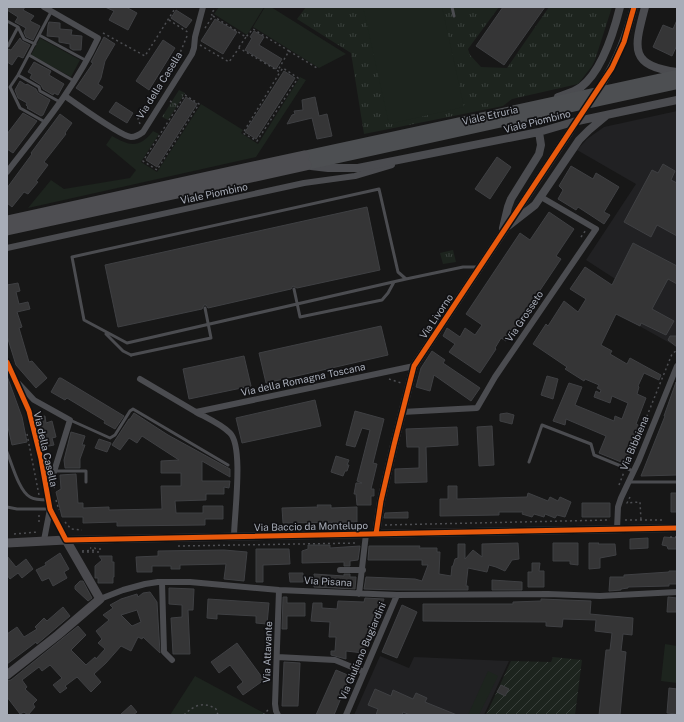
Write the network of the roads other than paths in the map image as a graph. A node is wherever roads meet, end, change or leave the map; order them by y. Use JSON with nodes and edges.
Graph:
{"nodes":[{"id":1,"x":44,"y":7,"type":"edge"},
{"id":2,"x":203,"y":7,"type":"edge"},
{"id":3,"x":452,"y":7,"type":"edge"},
{"id":4,"x":620,"y":7,"type":"edge"},
{"id":5,"x":634,"y":7,"type":"edge"},
{"id":6,"x":644,"y":7,"type":"edge"},
{"id":7,"x":51,"y":11,"type":"junction"},
{"id":8,"x":454,"y":16,"type":"dead end"},
{"id":9,"x":7,"y":21,"type":"edge"},
{"id":10,"x":18,"y":27,"type":"junction"},
{"id":11,"x":39,"y":35,"type":"junction"},
{"id":12,"x":34,"y":44,"type":"junction"},
{"id":13,"x":7,"y":45,"type":"edge"},
{"id":14,"x":28,"y":55,"type":"junction"},
{"id":15,"x":87,"y":61,"type":"junction"},
{"id":16,"x":677,"y":74,"type":"edge"},
{"id":17,"x":18,"y":75,"type":"junction"},
{"id":18,"x":74,"y":81,"type":"junction"},
{"id":19,"x":602,"y":84,"type":"dead end"},
{"id":20,"x":677,"y":84,"type":"edge"},
{"id":21,"x":8,"y":86,"type":"edge"},
{"id":22,"x":65,"y":96,"type":"junction"},
{"id":23,"x":677,"y":100,"type":"edge"},
{"id":24,"x":60,"y":102,"type":"junction"},
{"id":25,"x":528,"y":107,"type":"junction"},
{"id":26,"x":609,"y":114,"type":"junction"},
{"id":27,"x":45,"y":122,"type":"junction"},
{"id":28,"x":539,"y":132,"type":"junction"},
{"id":29,"x":569,"y":133,"type":"tunnel mouth"},
{"id":30,"x":424,"y":156,"type":"junction"},
{"id":31,"x":305,"y":160,"type":"junction"},
{"id":32,"x":7,"y":172,"type":"edge"},
{"id":33,"x":541,"y":197,"type":"junction"},
{"id":34,"x":80,"y":209,"type":"junction"},
{"id":35,"x":10,"y":220,"type":"edge"},
{"id":36,"x":7,"y":230,"type":"edge"},
{"id":37,"x":503,"y":231,"type":"junction"},
{"id":38,"x":7,"y":248,"type":"edge"},
{"id":39,"x":479,"y":268,"type":"junction"},
{"id":40,"x":406,"y":279,"type":"junction"},
{"id":41,"x":394,"y":282,"type":"junction"},
{"id":42,"x":294,"y":289,"type":"dead end"},
{"id":43,"x":205,"y":308,"type":"dead end"},
{"id":44,"x":104,"y":331,"type":"junction"},
{"id":45,"x":7,"y":362,"type":"edge"},
{"id":46,"x":414,"y":366,"type":"junction"},
{"id":47,"x":677,"y":366,"type":"edge"},
{"id":48,"x":14,"y":379,"type":"junction"},
{"id":49,"x":140,"y":379,"type":"dead end"},
{"id":50,"x":196,"y":412,"type":"junction"},
{"id":51,"x":402,"y":412,"type":"junction"},
{"id":52,"x":70,"y":420,"type":"junction"},
{"id":53,"x":7,"y":452,"type":"edge"},
{"id":54,"x":529,"y":462,"type":"dead end"},
{"id":55,"x":228,"y":465,"type":"dead end"},
{"id":56,"x":54,"y":471,"type":"junction"},
{"id":57,"x":633,"y":471,"type":"junction"},
{"id":58,"x":44,"y":477,"type":"junction"},
{"id":59,"x":86,"y":482,"type":"dead end"},
{"id":60,"x":628,"y":482,"type":"junction"},
{"id":61,"x":677,"y":482,"type":"edge"},
{"id":62,"x":48,"y":500,"type":"junction"},
{"id":63,"x":7,"y":507,"type":"edge"},
{"id":64,"x":50,"y":509,"type":"junction"},
{"id":65,"x":677,"y":528,"type":"edge"},
{"id":66,"x":618,"y":529,"type":"junction"},
{"id":67,"x":366,"y":534,"type":"junction"},
{"id":68,"x":376,"y":534,"type":"junction"},
{"id":69,"x":234,"y":537,"type":"junction"},
{"id":70,"x":44,"y":540,"type":"junction"},
{"id":71,"x":66,"y":540,"type":"junction"},
{"id":72,"x":7,"y":543,"type":"edge"},
{"id":73,"x":340,"y":570,"type":"dead end"},
{"id":74,"x":363,"y":570,"type":"junction"},
{"id":75,"x":162,"y":582,"type":"junction"},
{"id":76,"x":279,"y":590,"type":"junction"},
{"id":77,"x":677,"y":592,"type":"edge"},
{"id":78,"x":359,"y":594,"type":"junction"},
{"id":79,"x":397,"y":595,"type":"junction"},
{"id":80,"x":100,"y":599,"type":"junction"},
{"id":81,"x":277,"y":657,"type":"junction"},
{"id":82,"x":172,"y":660,"type":"dead end"},
{"id":83,"x":364,"y":672,"type":"junction"},
{"id":84,"x":7,"y":675,"type":"edge"},
{"id":85,"x":278,"y":715,"type":"edge"},
{"id":86,"x":346,"y":715,"type":"edge"}],
"edges":[{"from":1,"to":7,"type":"street"},
{"from":2,"to":22,"type":"street","name":"Via della Casella"},
{"from":3,"to":8,"type":"lane"},
{"from":4,"to":25,"type":"street"},
{"from":5,"to":19,"type":"street"},
{"from":6,"to":16,"type":"street"},
{"from":7,"to":11,"type":"lane"},
{"from":7,"to":15,"type":"street"},
{"from":9,"to":10,"type":"lane"},
{"from":10,"to":12,"type":"lane"},
{"from":10,"to":13,"type":"lane"},
{"from":11,"to":12,"type":"lane"},
{"from":11,"to":15,"type":"lane"},
{"from":12,"to":14,"type":"lane"},
{"from":14,"to":17,"type":"lane"},
{"from":14,"to":18,"type":"lane"},
{"from":15,"to":18,"type":"street"},
{"from":16,"to":25,"type":"main road","name":"Viale Etruria"},
{"from":17,"to":21,"type":"lane"},
{"from":17,"to":24,"type":"lane"},
{"from":18,"to":22,"type":"street"},
{"from":20,"to":31,"type":"main road","name":"Viale Etruria"},
{"from":21,"to":27,"type":"lane"},
{"from":22,"to":24,"type":"street"},
{"from":23,"to":26,"type":"street","name":"Viale Piombino"},
{"from":24,"to":27,"type":"street"},
{"from":25,"to":31,"type":"main road","name":"Viale Etruria"},
{"from":26,"to":28,"type":"street","name":"Viale Piombino"},
{"from":26,"to":33,"type":"street","name":"Via Livorno"},
{"from":27,"to":32,"type":"street"},
{"from":28,"to":30,"type":"street","name":"Viale Piombino"},
{"from":28,"to":37,"type":"street","name":"Via Livorno"},
{"from":29,"to":37,"type":"street","name":"Via Livorno"},
{"from":30,"to":31,"type":"street","name":"Viale Piombino"},
{"from":30,"to":38,"type":"street","name":"Viale Piombino"},
{"from":31,"to":34,"type":"highway"},
{"from":33,"to":37,"type":"street","name":"Via Livorno"},
{"from":33,"to":51,"type":"street","name":"Via Grosseto"},
{"from":34,"to":35,"type":"highway"},
{"from":34,"to":36,"type":"highway"},
{"from":37,"to":39,"type":"street","name":"Via Livorno"},
{"from":39,"to":40,"type":"lane"},
{"from":39,"to":46,"type":"street","name":"Via Livorno"},
{"from":40,"to":41,"type":"lane"},
{"from":40,"to":44,"type":"lane"},
{"from":41,"to":42,"type":"lane"},
{"from":41,"to":44,"type":"lane"},
{"from":43,"to":44,"type":"lane","bridge":true},
{"from":45,"to":48,"type":"street","name":"Via della Casella"},
{"from":46,"to":50,"type":"street","name":"Via della Romagna Toscana"},
{"from":46,"to":51,"type":"street","name":"Via Livorno"},
{"from":47,"to":57,"type":"street","name":"Via Bibbiena"},
{"from":48,"to":52,"type":"street","name":"Via della Casella"},
{"from":48,"to":58,"type":"street","name":"Via della Casella"},
{"from":49,"to":50,"type":"street"},
{"from":50,"to":69,"type":"street"},
{"from":51,"to":68,"type":"street","name":"Via Livorno"},
{"from":52,"to":55,"type":"lane"},
{"from":52,"to":56,"type":"street","name":"Via della Casella"},
{"from":53,"to":62,"type":"lane"},
{"from":54,"to":57,"type":"lane"},
{"from":56,"to":58,"type":"street","name":"Via della Casella"},
{"from":56,"to":59,"type":"lane"},
{"from":57,"to":60,"type":"street","name":"Via Bibbiena"},
{"from":58,"to":62,"type":"street","name":"Via della Casella"},
{"from":60,"to":61,"type":"lane"},
{"from":60,"to":66,"type":"street","name":"Via Bibbiena"},
{"from":62,"to":64,"type":"street","name":"Via della Casella"},
{"from":63,"to":64,"type":"lane"},
{"from":64,"to":70,"type":"street","name":"Via della Casella"},
{"from":64,"to":71,"type":"street","name":"Via della Casella"},
{"from":65,"to":66,"type":"street","name":"Via Baccio da Montelupo"},
{"from":66,"to":68,"type":"street","name":"Via Baccio da Montelupo"},
{"from":67,"to":68,"type":"street","name":"Via Baccio da Montelupo"},
{"from":67,"to":69,"type":"street","name":"Via Baccio da Montelupo"},
{"from":67,"to":74,"type":"street"},
{"from":69,"to":71,"type":"street","name":"Via Baccio da Montelupo"},
{"from":70,"to":71,"type":"main road","name":"Via Baccio da Montelupo"},
{"from":70,"to":72,"type":"main road","name":"Via Baccio da Montelupo"},
{"from":71,"to":80,"type":"main road","name":"Via della Casella"},
{"from":73,"to":74,"type":"street"},
{"from":74,"to":78,"type":"street"},
{"from":75,"to":76,"type":"street","name":"Via Pisana"},
{"from":75,"to":80,"type":"street","name":"Via Pisana"},
{"from":75,"to":82,"type":"street"},
{"from":76,"to":78,"type":"street","name":"Via Pisana"},
{"from":76,"to":81,"type":"street","name":"Via Attavante"},
{"from":77,"to":79,"type":"street","name":"Via Pisana"},
{"from":78,"to":79,"type":"street","name":"Via Pisana"},
{"from":79,"to":83,"type":"street","name":"Via Giuliano Bugiardini"},
{"from":80,"to":84,"type":"main road","name":"Via Pisana"},
{"from":81,"to":83,"type":"street"},
{"from":81,"to":85,"type":"street","name":"Via Attavante"},
{"from":83,"to":86,"type":"street","name":"Via Giuliano Bugiardini"}]}
